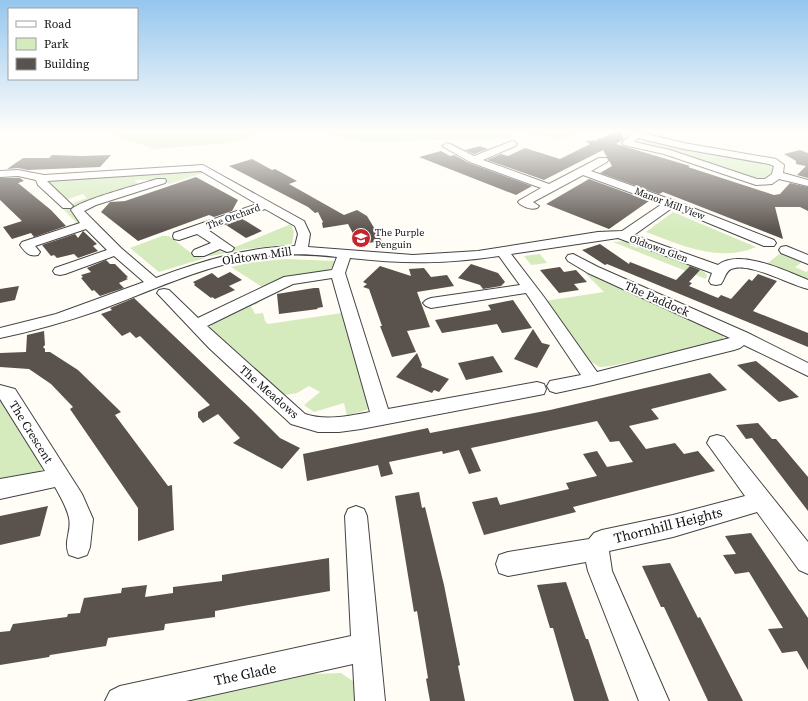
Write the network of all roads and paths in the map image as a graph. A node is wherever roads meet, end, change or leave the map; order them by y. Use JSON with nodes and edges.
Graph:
{"nodes":[{"id":1,"x":487,"y":165,"type":"edge"},
{"id":2,"x":594,"y":165,"type":"edge"},
{"id":3,"x":705,"y":165,"type":"edge"},
{"id":4,"x":778,"y":165,"type":"edge"},
{"id":5,"x":582,"y":171,"type":"junction"},
{"id":6,"x":0,"y":174,"type":"edge"},
{"id":7,"x":777,"y":175,"type":"junction"},
{"id":8,"x":44,"y":178,"type":"junction"},
{"id":9,"x":161,"y":181,"type":"dead end"},
{"id":10,"x":808,"y":183,"type":"edge"},
{"id":11,"x":550,"y":188,"type":"junction"},
{"id":12,"x":83,"y":197,"type":"dead end"},
{"id":13,"x":671,"y":203,"type":"junction"},
{"id":14,"x":267,"y":204,"type":"junction"},
{"id":15,"x":533,"y":206,"type":"dead end"},
{"id":16,"x":88,"y":224,"type":"junction"},
{"id":17,"x":198,"y":229,"type":"junction"},
{"id":18,"x":625,"y":235,"type":"junction"},
{"id":19,"x":179,"y":236,"type":"dead end"},
{"id":20,"x":596,"y":237,"type":"joint"},
{"id":21,"x":769,"y":243,"type":"dead end"},
{"id":22,"x":30,"y":248,"type":"dead end"},
{"id":23,"x":116,"y":250,"type":"junction"},
{"id":24,"x":301,"y":250,"type":"junction"},
{"id":25,"x":786,"y":250,"type":"dead end"},
{"id":26,"x":502,"y":251,"type":"junction"},
{"id":27,"x":198,"y":253,"type":"dead end"},
{"id":28,"x":345,"y":254,"type":"junction"},
{"id":29,"x":573,"y":258,"type":"dead end"},
{"id":30,"x":806,"y":265,"type":"edge"},
{"id":31,"x":60,"y":271,"type":"dead end"},
{"id":32,"x":338,"y":273,"type":"junction"},
{"id":33,"x":808,"y":285,"type":"edge"},
{"id":34,"x":158,"y":288,"type":"junction"},
{"id":35,"x":530,"y":288,"type":"junction"},
{"id":36,"x":431,"y":303,"type":"dead end"},
{"id":37,"x":197,"y":325,"type":"junction"},
{"id":38,"x":0,"y":333,"type":"edge"},
{"id":39,"x":742,"y":337,"type":"junction"},
{"id":40,"x":808,"y":370,"type":"edge"},
{"id":41,"x":593,"y":379,"type":"junction"},
{"id":42,"x":556,"y":386,"type":"dead end"},
{"id":43,"x":537,"y":390,"type":"dead end"},
{"id":44,"x":0,"y":392,"type":"edge"},
{"id":45,"x":381,"y":418,"type":"junction"},
{"id":46,"x":716,"y":443,"type":"dead end"},
{"id":47,"x":59,"y":477,"type":"junction"},
{"id":48,"x":0,"y":489,"type":"edge"},
{"id":49,"x":762,"y":501,"type":"junction"},
{"id":50,"x":356,"y":516,"type":"dead end"},
{"id":51,"x":78,"y":547,"type":"dead end"},
{"id":52,"x":596,"y":549,"type":"junction"},
{"id":53,"x":808,"y":562,"type":"edge"},
{"id":54,"x":508,"y":564,"type":"dead end"},
{"id":55,"x":365,"y":647,"type":"junction"},
{"id":56,"x":123,"y":701,"type":"edge"},
{"id":57,"x":370,"y":701,"type":"edge"},
{"id":58,"x":654,"y":701,"type":"edge"}],
"edges":[{"from":1,"to":11,"type":"street"},
{"from":2,"to":5,"type":"street"},
{"from":3,"to":7,"type":"street"},
{"from":4,"to":7,"type":"street"},
{"from":5,"to":11,"type":"street"},
{"from":5,"to":13,"type":"street","name":"Manor Mill View"},
{"from":6,"to":8,"type":"street","name":"The Orchard"},
{"from":7,"to":10,"type":"street"},
{"from":8,"to":12,"type":"street"},
{"from":8,"to":14,"type":"street","name":"The Orchard"},
{"from":9,"to":16,"type":"street"},
{"from":11,"to":15,"type":"street"},
{"from":13,"to":18,"type":"street"},
{"from":13,"to":21,"type":"street","name":"Manor Mill View"},
{"from":14,"to":17,"type":"street","name":"The Orchard"},
{"from":14,"to":24,"type":"street","name":"The Orchard"},
{"from":16,"to":22,"type":"street"},
{"from":16,"to":23,"type":"street"},
{"from":17,"to":19,"type":"street","name":"The Orchard"},
{"from":17,"to":27,"type":"street","name":"The Orchard"},
{"from":18,"to":20,"type":"street","name":"Oldtown Glen"},
{"from":18,"to":33,"type":"street","name":"Oldtown Glen"},
{"from":20,"to":26,"type":"street","name":"Oldtown Mill"},
{"from":23,"to":31,"type":"street"},
{"from":23,"to":34,"type":"street"},
{"from":24,"to":28,"type":"street","name":"Oldtown Mill"},
{"from":24,"to":34,"type":"street","name":"Oldtown Mill"},
{"from":25,"to":30,"type":"street"},
{"from":26,"to":28,"type":"street","name":"Oldtown Mill"},
{"from":26,"to":35,"type":"street"},
{"from":28,"to":32,"type":"street"},
{"from":29,"to":39,"type":"street","name":"The Paddock"},
{"from":32,"to":37,"type":"street"},
{"from":32,"to":45,"type":"street"},
{"from":34,"to":37,"type":"street","name":"The Meadows"},
{"from":34,"to":38,"type":"street","name":"Oldtown Mill"},
{"from":35,"to":36,"type":"street"},
{"from":35,"to":41,"type":"street"},
{"from":37,"to":45,"type":"street","name":"The Meadows"},
{"from":39,"to":40,"type":"street","name":"The Paddock"},
{"from":39,"to":41,"type":"street"},
{"from":41,"to":42,"type":"street"},
{"from":43,"to":45,"type":"street","name":"The Meadows"},
{"from":44,"to":47,"type":"street","name":"The Crescent"},
{"from":46,"to":49,"type":"street"},
{"from":47,"to":48,"type":"street","name":"The Crescent"},
{"from":47,"to":51,"type":"street","name":"The Crescent"},
{"from":49,"to":52,"type":"street","name":"Thornhill Heights"},
{"from":49,"to":53,"type":"street"},
{"from":50,"to":55,"type":"street"},
{"from":52,"to":54,"type":"street"},
{"from":52,"to":58,"type":"street"},
{"from":55,"to":56,"type":"street","name":"The Glade"},
{"from":55,"to":57,"type":"street"}]}
